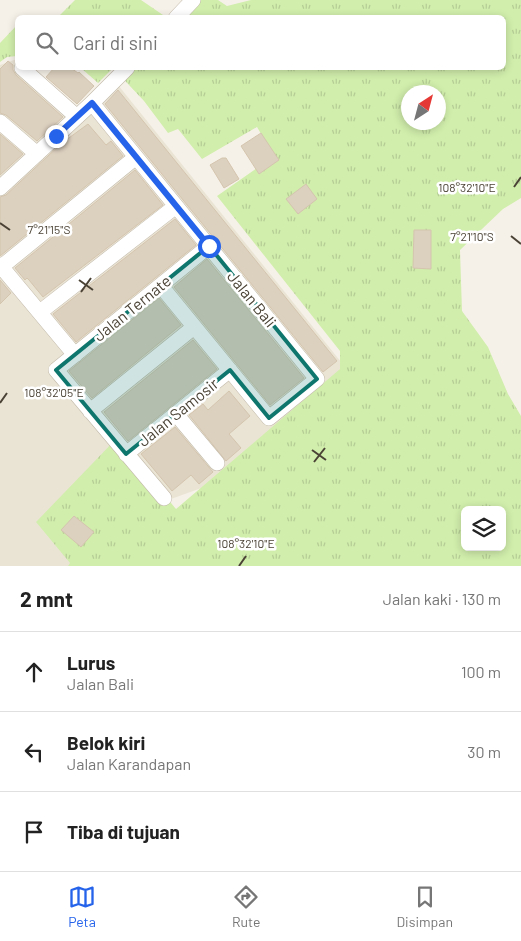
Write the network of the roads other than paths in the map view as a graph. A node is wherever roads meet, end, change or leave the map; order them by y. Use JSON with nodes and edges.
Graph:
{"nodes":[{"id":1,"x":193,"y":0,"type":"edge"},
{"id":2,"x":179,"y":15,"type":"edge"},
{"id":3,"x":24,"y":70,"type":"edge"},
{"id":4,"x":125,"y":70,"type":"edge"},
{"id":5,"x":92,"y":103,"type":"junction"},
{"id":6,"x":77,"y":117,"type":"junction"},
{"id":7,"x":0,"y":122,"type":"edge"},
{"id":8,"x":37,"y":154,"type":"junction"},
{"id":9,"x":136,"y":157,"type":"junction"},
{"id":10,"x":0,"y":188,"type":"edge"},
{"id":11,"x":176,"y":206,"type":"junction"},
{"id":12,"x":209,"y":246,"type":"junction"},
{"id":13,"x":0,"y":266,"type":"edge"},
{"id":14,"x":161,"y":286,"type":"junction"},
{"id":15,"x":40,"y":312,"type":"junction"},
{"id":16,"x":194,"y":327,"type":"junction"},
{"id":17,"x":75,"y":355,"type":"junction"},
{"id":18,"x":230,"y":370,"type":"junction"},
{"id":19,"x":90,"y":411,"type":"junction"},
{"id":20,"x":176,"y":414,"type":"junction"},
{"id":21,"x":126,"y":454,"type":"junction"},
{"id":22,"x":217,"y":463,"type":"dead end"},
{"id":23,"x":164,"y":498,"type":"dead end"}],
"edges":[{"from":1,"to":2,"type":"street"},
{"from":3,"to":6,"type":"street"},
{"from":4,"to":5,"type":"street"},
{"from":5,"to":6,"type":"street"},
{"from":5,"to":9,"type":"street","name":"Jalan Bali"},
{"from":6,"to":8,"type":"street"},
{"from":7,"to":8,"type":"street"},
{"from":8,"to":10,"type":"street"},
{"from":9,"to":11,"type":"street","name":"Jalan Bali"},
{"from":9,"to":13,"type":"street"},
{"from":11,"to":12,"type":"street","name":"Jalan Bali"},
{"from":11,"to":15,"type":"street"},
{"from":12,"to":14,"type":"street","name":"Jalan Ternate"},
{"from":12,"to":18,"type":"street","name":"Jalan Bali"},
{"from":13,"to":15,"type":"street"},
{"from":14,"to":16,"type":"street"},
{"from":14,"to":17,"type":"street","name":"Jalan Ternate"},
{"from":15,"to":17,"type":"street"},
{"from":16,"to":18,"type":"street"},
{"from":16,"to":19,"type":"street"},
{"from":17,"to":19,"type":"street","name":"Jalan Ternate"},
{"from":18,"to":20,"type":"street","name":"Jalan Samosir"},
{"from":19,"to":21,"type":"street"},
{"from":20,"to":21,"type":"street","name":"Jalan Samosir"},
{"from":20,"to":22,"type":"street"},
{"from":21,"to":23,"type":"street"}]}
